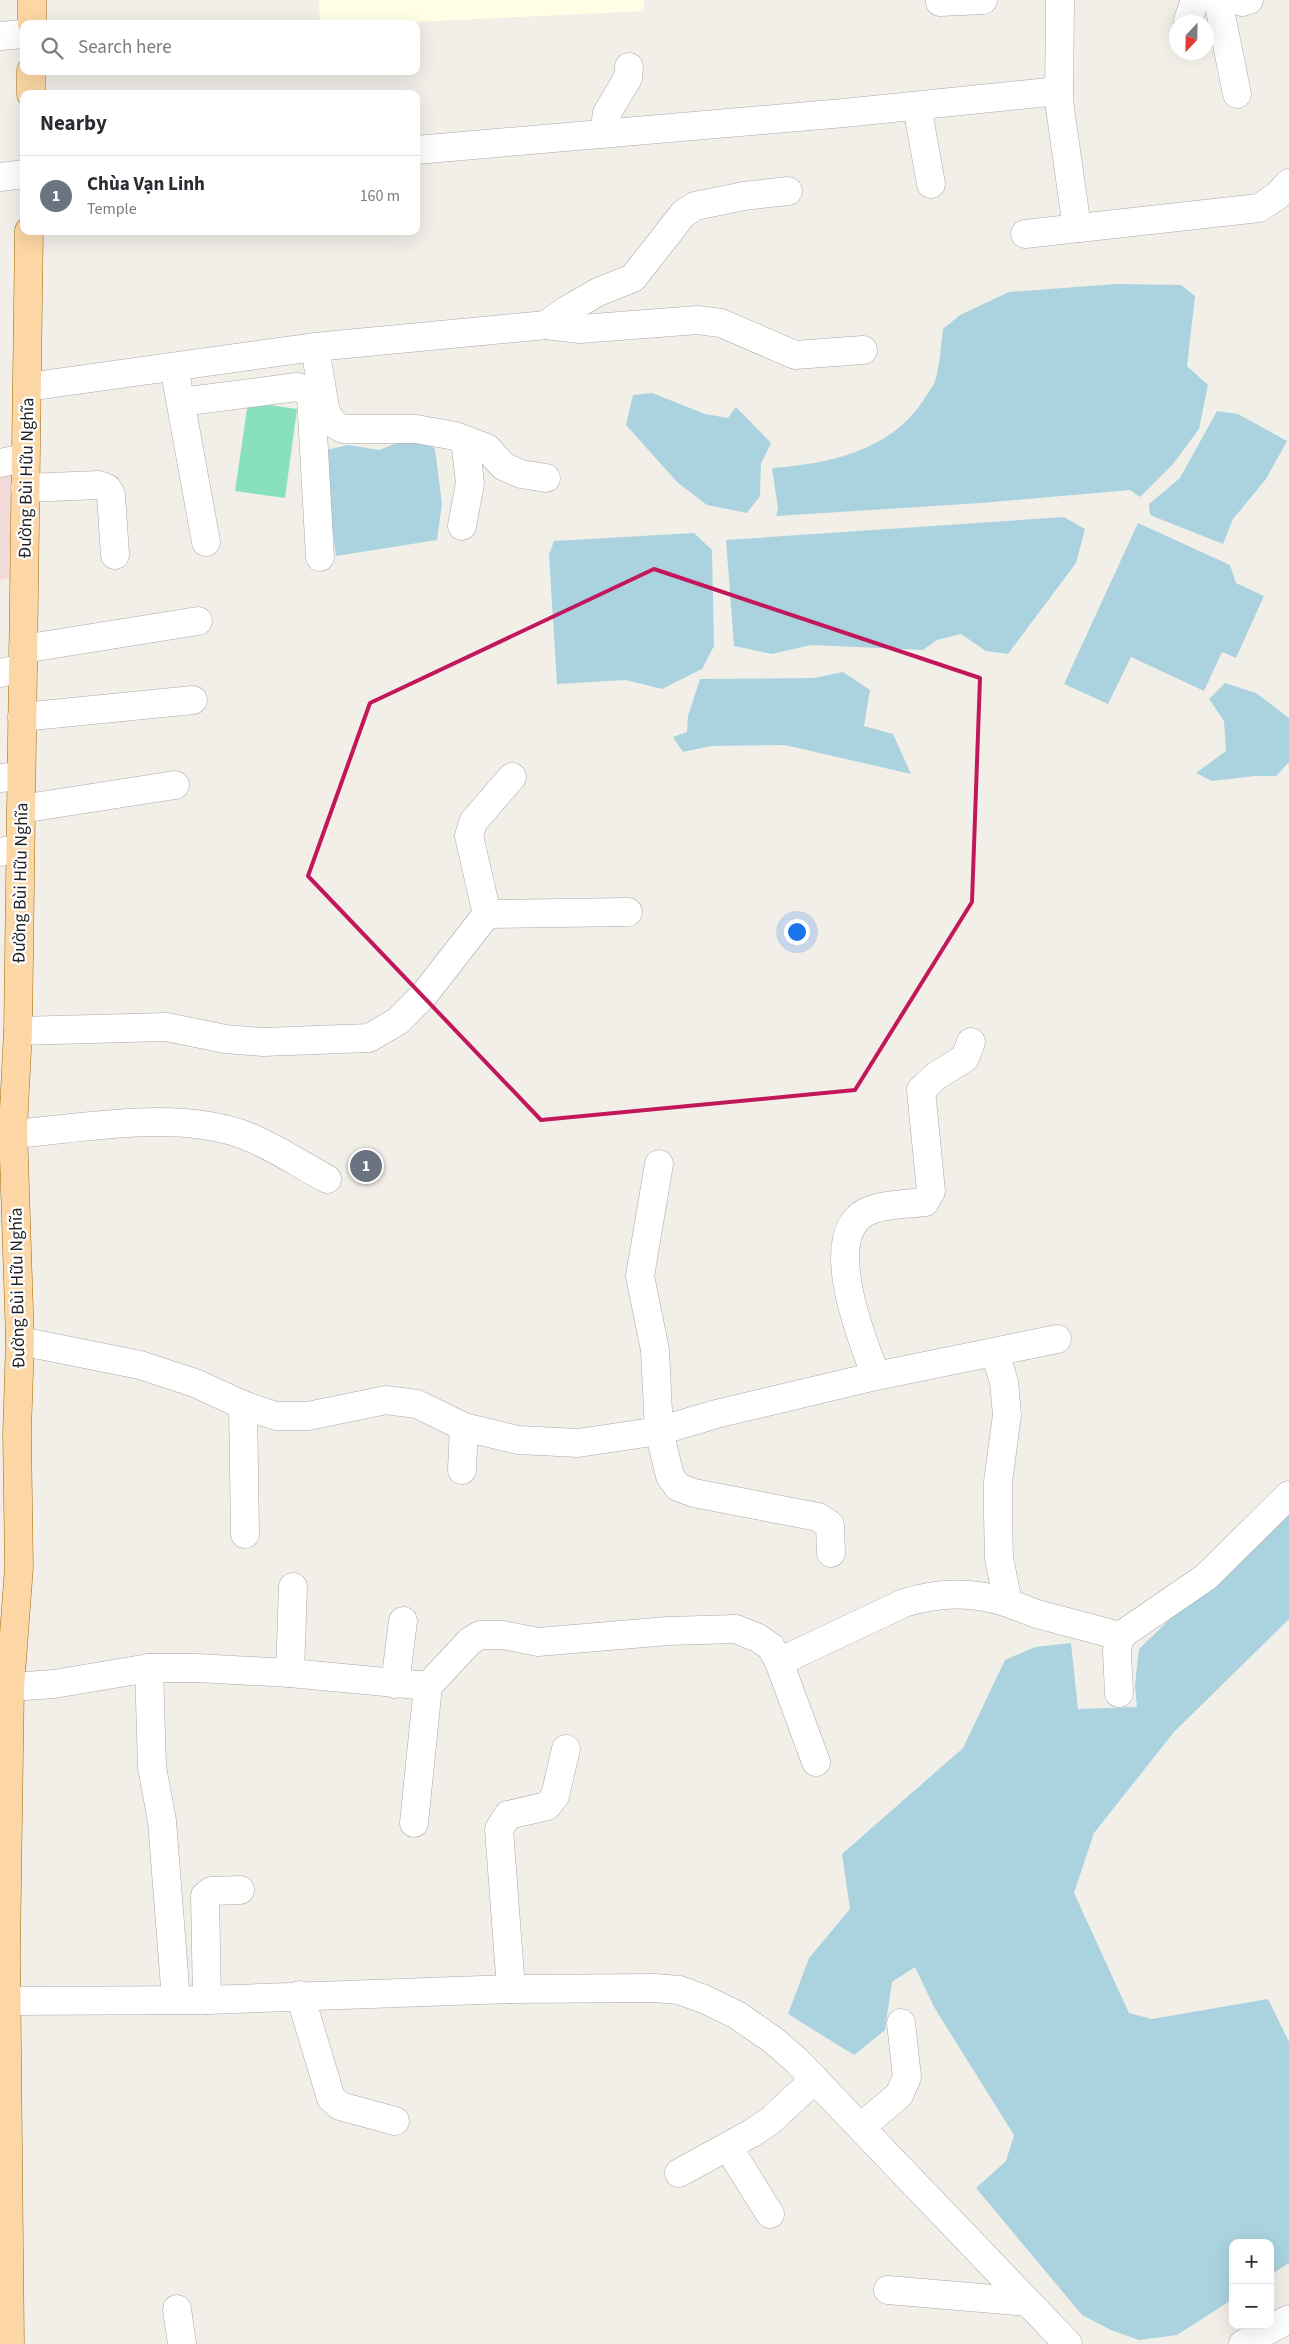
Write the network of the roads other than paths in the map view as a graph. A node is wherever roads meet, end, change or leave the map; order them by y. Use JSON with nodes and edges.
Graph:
{"nodes":[{"id":1,"x":32,"y":0,"type":"edge"},
{"id":2,"x":983,"y":0,"type":"edge"},
{"id":3,"x":1060,"y":0,"type":"edge"},
{"id":4,"x":1236,"y":1,"type":"edge"},
{"id":5,"x":940,"y":2,"type":"dead end"},
{"id":6,"x":32,"y":20,"type":"edge"},
{"id":7,"x":20,"y":34,"type":"edge"},
{"id":8,"x":0,"y":36,"type":"edge"},
{"id":9,"x":628,"y":67,"type":"dead end"},
{"id":10,"x":31,"y":75,"type":"edge"},
{"id":11,"x":31,"y":90,"type":"edge"},
{"id":12,"x":1058,"y":91,"type":"junction"},
{"id":13,"x":1237,"y":94,"type":"dead end"},
{"id":14,"x":917,"y":106,"type":"junction"},
{"id":15,"x":604,"y":134,"type":"junction"},
{"id":16,"x":420,"y":150,"type":"edge"},
{"id":17,"x":20,"y":174,"type":"edge"},
{"id":18,"x":0,"y":176,"type":"edge"},
{"id":19,"x":1289,"y":183,"type":"edge"},
{"id":20,"x":931,"y":184,"type":"dead end"},
{"id":21,"x":788,"y":191,"type":"dead end"},
{"id":22,"x":1077,"y":228,"type":"junction"},
{"id":23,"x":1025,"y":234,"type":"dead end"},
{"id":24,"x":29,"y":235,"type":"edge"},
{"id":25,"x":546,"y":325,"type":"junction"},
{"id":26,"x":315,"y":347,"type":"junction"},
{"id":27,"x":863,"y":350,"type":"dead end"},
{"id":28,"x":174,"y":367,"type":"junction"},
{"id":29,"x":27,"y":387,"type":"junction"},
{"id":30,"x":181,"y":402,"type":"junction"},
{"id":31,"x":464,"y":440,"type":"junction"},
{"id":32,"x":12,"y":461,"type":"edge"},
{"id":33,"x":546,"y":478,"type":"dead end"},
{"id":34,"x":25,"y":488,"type":"junction"},
{"id":35,"x":462,"y":526,"type":"dead end"},
{"id":36,"x":206,"y":542,"type":"dead end"},
{"id":37,"x":115,"y":556,"type":"dead end"},
{"id":38,"x":320,"y":557,"type":"dead end"},
{"id":39,"x":198,"y":621,"type":"dead end"},
{"id":40,"x":15,"y":663,"type":"edge"},
{"id":41,"x":193,"y":700,"type":"dead end"},
{"id":42,"x":22,"y":717,"type":"junction"},
{"id":43,"x":11,"y":777,"type":"edge"},
{"id":44,"x":512,"y":777,"type":"dead end"},
{"id":45,"x":175,"y":786,"type":"dead end"},
{"id":46,"x":21,"y":809,"type":"junction"},
{"id":47,"x":10,"y":850,"type":"edge"},
{"id":48,"x":628,"y":912,"type":"dead end"},
{"id":49,"x":487,"y":914,"type":"junction"},
{"id":50,"x":18,"y":1031,"type":"junction"},
{"id":51,"x":971,"y":1042,"type":"dead end"},
{"id":52,"x":9,"y":1131,"type":"edge"},
{"id":53,"x":659,"y":1164,"type":"dead end"},
{"id":54,"x":327,"y":1179,"type":"dead end"},
{"id":55,"x":1057,"y":1339,"type":"dead end"},
{"id":56,"x":20,"y":1341,"type":"junction"},
{"id":57,"x":994,"y":1352,"type":"junction"},
{"id":58,"x":876,"y":1376,"type":"junction"},
{"id":59,"x":243,"y":1404,"type":"junction"},
{"id":60,"x":464,"y":1427,"type":"junction"},
{"id":61,"x":659,"y":1431,"type":"junction"},
{"id":62,"x":8,"y":1433,"type":"edge"},
{"id":63,"x":462,"y":1470,"type":"dead end"},
{"id":64,"x":1289,"y":1495,"type":"edge"},
{"id":65,"x":245,"y":1534,"type":"dead end"},
{"id":66,"x":831,"y":1553,"type":"dead end"},
{"id":67,"x":293,"y":1587,"type":"dead end"},
{"id":68,"x":1008,"y":1603,"type":"junction"},
{"id":69,"x":403,"y":1621,"type":"dead end"},
{"id":70,"x":1120,"y":1636,"type":"junction"},
{"id":71,"x":779,"y":1662,"type":"junction"},
{"id":72,"x":149,"y":1668,"type":"junction"},
{"id":73,"x":290,"y":1672,"type":"junction"},
{"id":74,"x":395,"y":1684,"type":"junction"},
{"id":75,"x":428,"y":1686,"type":"junction"},
{"id":76,"x":10,"y":1687,"type":"junction"},
{"id":77,"x":1119,"y":1694,"type":"dead end"},
{"id":78,"x":4,"y":1731,"type":"edge"},
{"id":79,"x":566,"y":1748,"type":"dead end"},
{"id":80,"x":816,"y":1762,"type":"dead end"},
{"id":81,"x":414,"y":1823,"type":"dead end"},
{"id":82,"x":4,"y":1886,"type":"edge"},
{"id":83,"x":240,"y":1890,"type":"dead end"},
{"id":84,"x":511,"y":1989,"type":"junction"},
{"id":85,"x":300,"y":1995,"type":"junction"},
{"id":86,"x":176,"y":2000,"type":"junction"},
{"id":87,"x":207,"y":2000,"type":"junction"},
{"id":88,"x":901,"y":2023,"type":"dead end"},
{"id":89,"x":3,"y":2030,"type":"edge"},
{"id":90,"x":814,"y":2079,"type":"junction"},
{"id":91,"x":395,"y":2121,"type":"dead end"},
{"id":92,"x":861,"y":2128,"type":"junction"},
{"id":93,"x":728,"y":2147,"type":"junction"},
{"id":94,"x":679,"y":2173,"type":"dead end"},
{"id":95,"x":770,"y":2214,"type":"dead end"},
{"id":96,"x":888,"y":2290,"type":"dead end"},
{"id":97,"x":5,"y":2302,"type":"edge"},
{"id":98,"x":1028,"y":2302,"type":"junction"},
{"id":99,"x":177,"y":2309,"type":"dead end"},
{"id":100,"x":1289,"y":2319,"type":"edge"},
{"id":101,"x":10,"y":2344,"type":"edge"},
{"id":102,"x":182,"y":2344,"type":"edge"},
{"id":103,"x":1068,"y":2344,"type":"edge"},
{"id":104,"x":1243,"y":2344,"type":"edge"}],
"edges":[{"from":1,"to":6,"type":"main road"},
{"from":2,"to":5,"type":"street"},
{"from":3,"to":12,"type":"street"},
{"from":4,"to":13,"type":"street"},
{"from":7,"to":8,"type":"street"},
{"from":9,"to":15,"type":"street"},
{"from":10,"to":11,"type":"main road"},
{"from":12,"to":14,"type":"street"},
{"from":12,"to":22,"type":"street"},
{"from":14,"to":15,"type":"street"},
{"from":14,"to":20,"type":"street"},
{"from":15,"to":16,"type":"street"},
{"from":17,"to":18,"type":"street"},
{"from":19,"to":22,"type":"street"},
{"from":21,"to":25,"type":"street"},
{"from":22,"to":23,"type":"street"},
{"from":24,"to":29,"type":"main road","name":"Đường Bùi Hữu Nghĩa"},
{"from":25,"to":26,"type":"street"},
{"from":25,"to":27,"type":"street"},
{"from":26,"to":28,"type":"street"},
{"from":26,"to":31,"type":"street"},
{"from":28,"to":29,"type":"street"},
{"from":28,"to":30,"type":"street"},
{"from":29,"to":32,"type":"main road","name":"Đường Bùi Hữu Nghĩa"},
{"from":30,"to":36,"type":"street"},
{"from":30,"to":38,"type":"street"},
{"from":31,"to":33,"type":"street"},
{"from":31,"to":35,"type":"street"},
{"from":32,"to":34,"type":"main road","name":"Đường Bùi Hữu Nghĩa"},
{"from":34,"to":37,"type":"street"},
{"from":34,"to":40,"type":"main road","name":"Đường Bùi Hữu Nghĩa"},
{"from":39,"to":40,"type":"street"},
{"from":40,"to":42,"type":"main road","name":"Đường Bùi Hữu Nghĩa"},
{"from":41,"to":42,"type":"street"},
{"from":42,"to":43,"type":"main road","name":"Đường Bùi Hữu Nghĩa"},
{"from":43,"to":46,"type":"main road","name":"Đường Bùi Hữu Nghĩa"},
{"from":44,"to":49,"type":"street"},
{"from":45,"to":46,"type":"street"},
{"from":46,"to":47,"type":"main road","name":"Đường Bùi Hữu Nghĩa"},
{"from":47,"to":50,"type":"main road","name":"Đường Bùi Hữu Nghĩa"},
{"from":48,"to":49,"type":"street"},
{"from":49,"to":50,"type":"street"},
{"from":50,"to":52,"type":"main road","name":"Đường Bùi Hữu Nghĩa"},
{"from":51,"to":58,"type":"street"},
{"from":52,"to":54,"type":"street"},
{"from":52,"to":56,"type":"main road","name":"Đường Bùi Hữu Nghĩa"},
{"from":53,"to":61,"type":"street"},
{"from":55,"to":57,"type":"street"},
{"from":56,"to":59,"type":"street"},
{"from":56,"to":62,"type":"main road","name":"Đường Bùi Hữu Nghĩa"},
{"from":57,"to":58,"type":"street"},
{"from":57,"to":68,"type":"street"},
{"from":58,"to":61,"type":"street"},
{"from":59,"to":60,"type":"street"},
{"from":59,"to":65,"type":"street"},
{"from":60,"to":61,"type":"street"},
{"from":60,"to":63,"type":"street"},
{"from":61,"to":66,"type":"street"},
{"from":62,"to":76,"type":"main road","name":"Đường Bùi Hữu Nghĩa"},
{"from":64,"to":70,"type":"street"},
{"from":67,"to":73,"type":"street"},
{"from":68,"to":70,"type":"street"},
{"from":68,"to":71,"type":"street"},
{"from":69,"to":74,"type":"street"},
{"from":70,"to":77,"type":"street"},
{"from":71,"to":75,"type":"street"},
{"from":71,"to":80,"type":"street"},
{"from":72,"to":73,"type":"street"},
{"from":72,"to":76,"type":"street"},
{"from":72,"to":86,"type":"street"},
{"from":73,"to":74,"type":"street"},
{"from":74,"to":75,"type":"street"},
{"from":75,"to":81,"type":"street"},
{"from":76,"to":78,"type":"main road","name":"Đường Bùi Hữu Nghĩa"},
{"from":78,"to":82,"type":"main road","name":"Đường Bùi Hữu Nghĩa"},
{"from":79,"to":84,"type":"street"},
{"from":82,"to":89,"type":"main road","name":"Đường Bùi Hữu Nghĩa"},
{"from":83,"to":87,"type":"street"},
{"from":84,"to":85,"type":"street"},
{"from":84,"to":90,"type":"street"},
{"from":85,"to":87,"type":"street"},
{"from":85,"to":91,"type":"street"},
{"from":86,"to":87,"type":"street"},
{"from":86,"to":89,"type":"street"},
{"from":88,"to":92,"type":"street"},
{"from":89,"to":97,"type":"main road","name":"Đường Bùi Hữu Nghĩa"},
{"from":90,"to":92,"type":"street"},
{"from":90,"to":93,"type":"street"},
{"from":92,"to":98,"type":"street"},
{"from":93,"to":94,"type":"street"},
{"from":93,"to":95,"type":"street"},
{"from":96,"to":98,"type":"street"},
{"from":97,"to":101,"type":"main road","name":"Đường Bùi Hữu Nghĩa"},
{"from":98,"to":103,"type":"street"},
{"from":99,"to":102,"type":"street"},
{"from":100,"to":104,"type":"street"}]}
